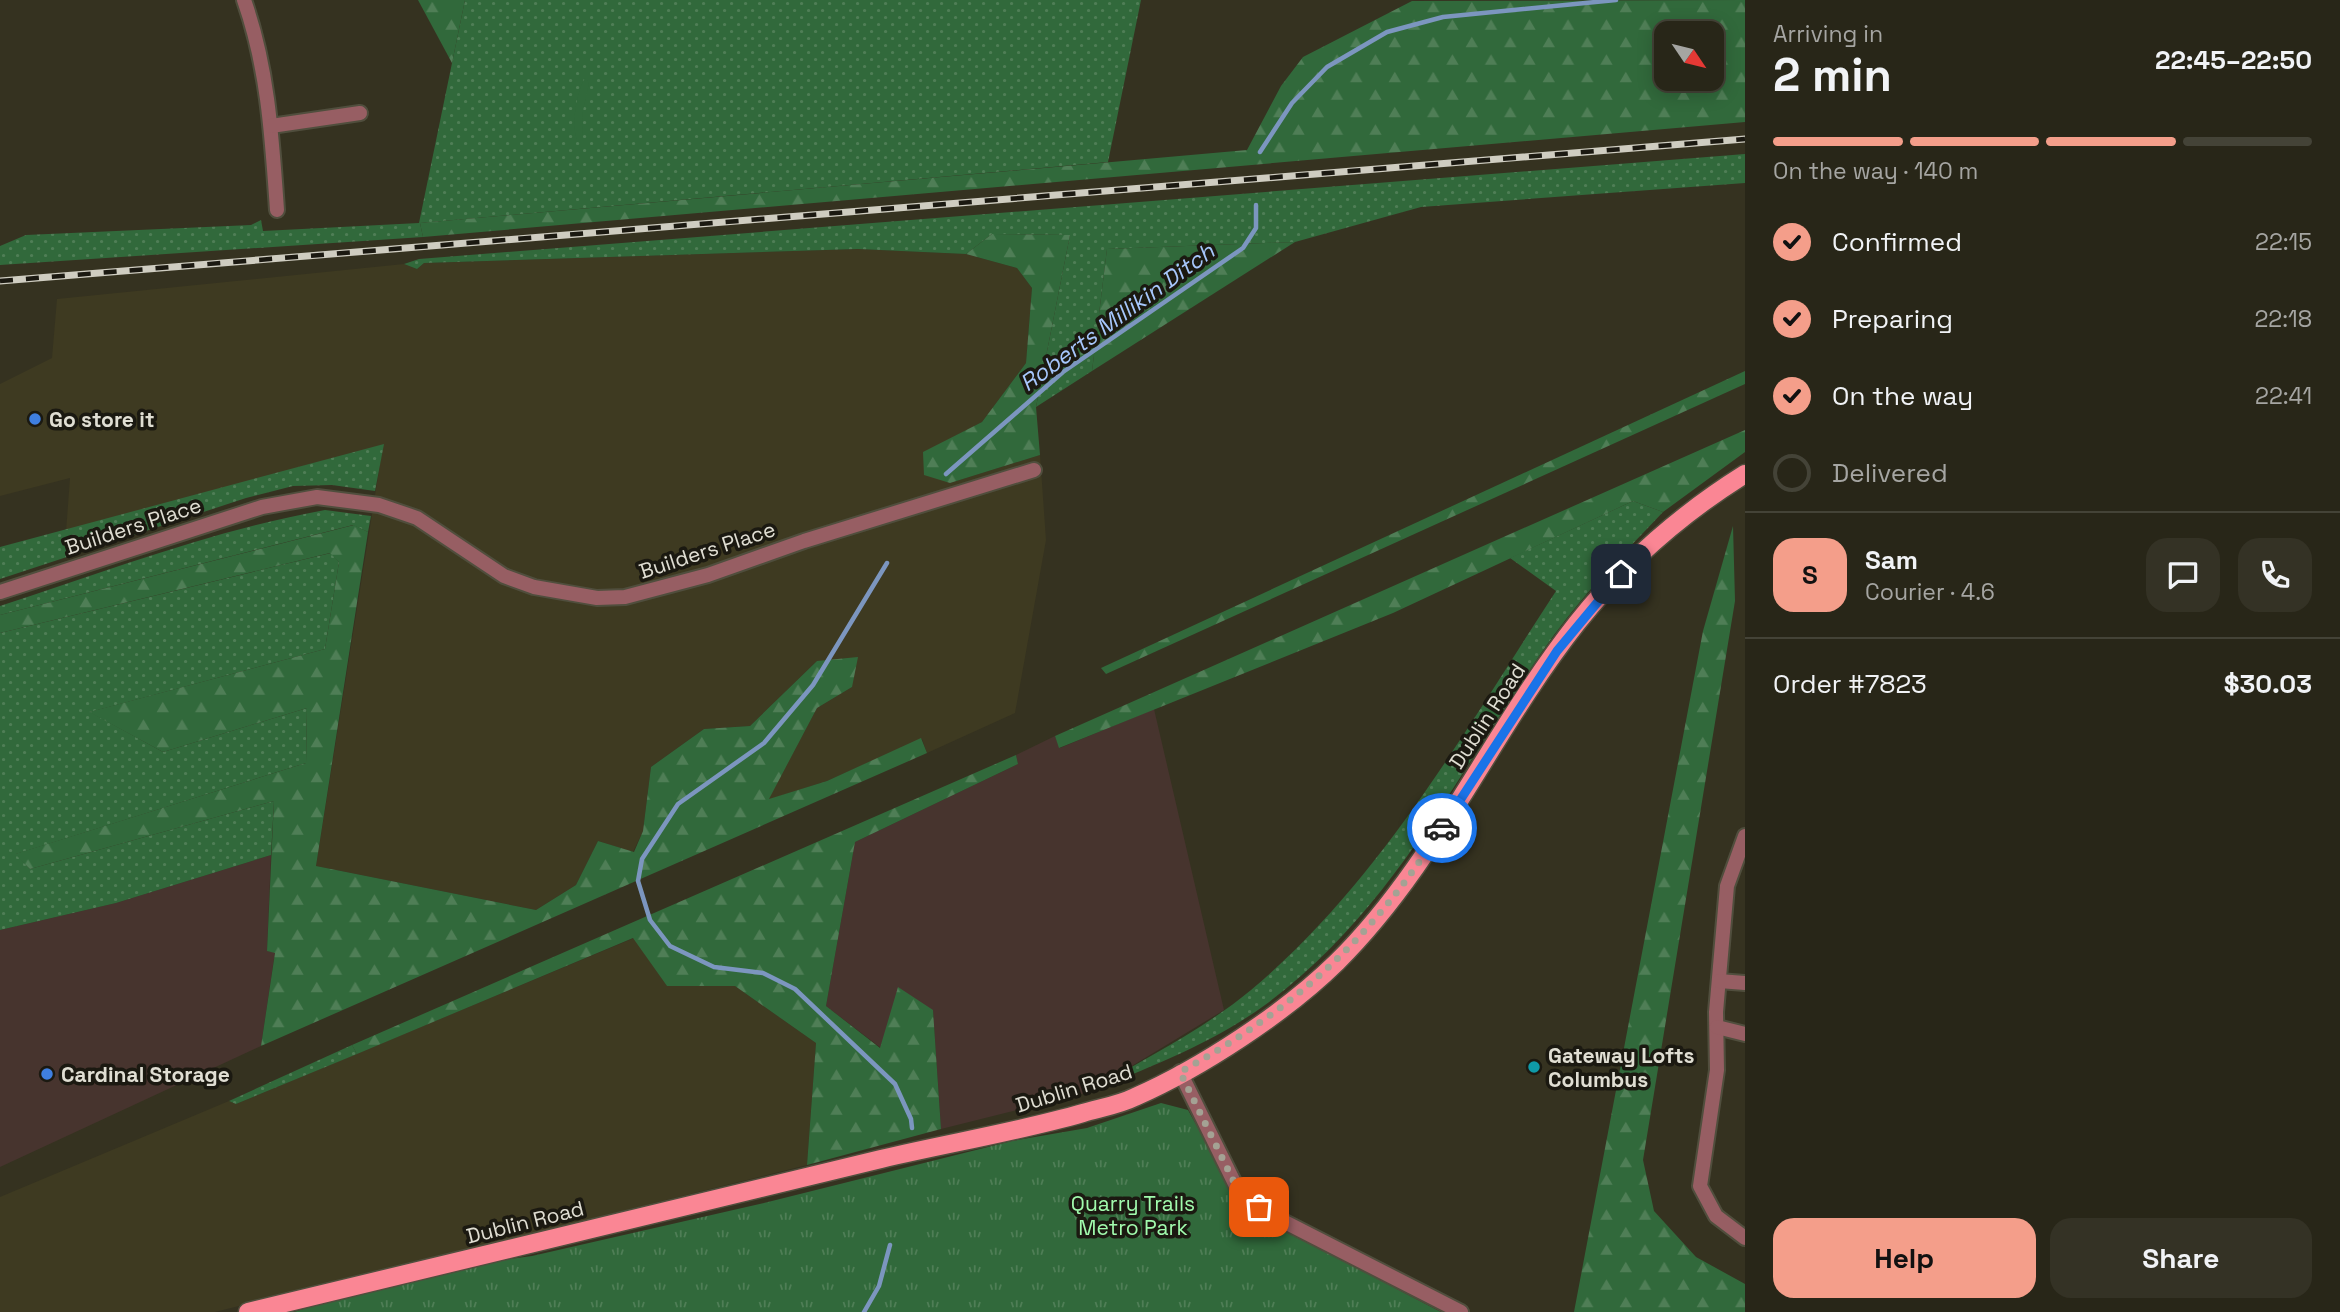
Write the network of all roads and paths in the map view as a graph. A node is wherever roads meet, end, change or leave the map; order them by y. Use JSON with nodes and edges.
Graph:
{"nodes":[{"id":1,"x":244,"y":0,"type":"edge"},
{"id":2,"x":360,"y":113,"type":"dead end"},
{"id":3,"x":271,"y":126,"type":"junction"},
{"id":4,"x":277,"y":210,"type":"dead end"},
{"id":5,"x":1034,"y":470,"type":"dead end"},
{"id":6,"x":1745,"y":474,"type":"edge"},
{"id":7,"x":0,"y":592,"type":"edge"},
{"id":8,"x":1745,"y":836,"type":"edge"},
{"id":9,"x":1719,"y":981,"type":"junction"},
{"id":10,"x":1745,"y":983,"type":"edge"},
{"id":11,"x":1717,"y":1027,"type":"junction"},
{"id":12,"x":1745,"y":1034,"type":"edge"},
{"id":13,"x":1180,"y":1072,"type":"junction"},
{"id":14,"x":1745,"y":1238,"type":"edge"},
{"id":15,"x":248,"y":1312,"type":"edge"},
{"id":16,"x":1461,"y":1312,"type":"edge"}],
"edges":[{"from":1,"to":3,"type":"street"},
{"from":2,"to":3,"type":"street"},
{"from":3,"to":4,"type":"street"},
{"from":5,"to":7,"type":"street","name":"Builders Place"},
{"from":6,"to":13,"type":"main road","name":"Dublin Road"},
{"from":8,"to":9,"type":"street"},
{"from":9,"to":10,"type":"street"},
{"from":9,"to":11,"type":"street"},
{"from":11,"to":12,"type":"street"},
{"from":11,"to":14,"type":"street"},
{"from":13,"to":15,"type":"main road","name":"Dublin Road"},
{"from":13,"to":16,"type":"street"}]}
